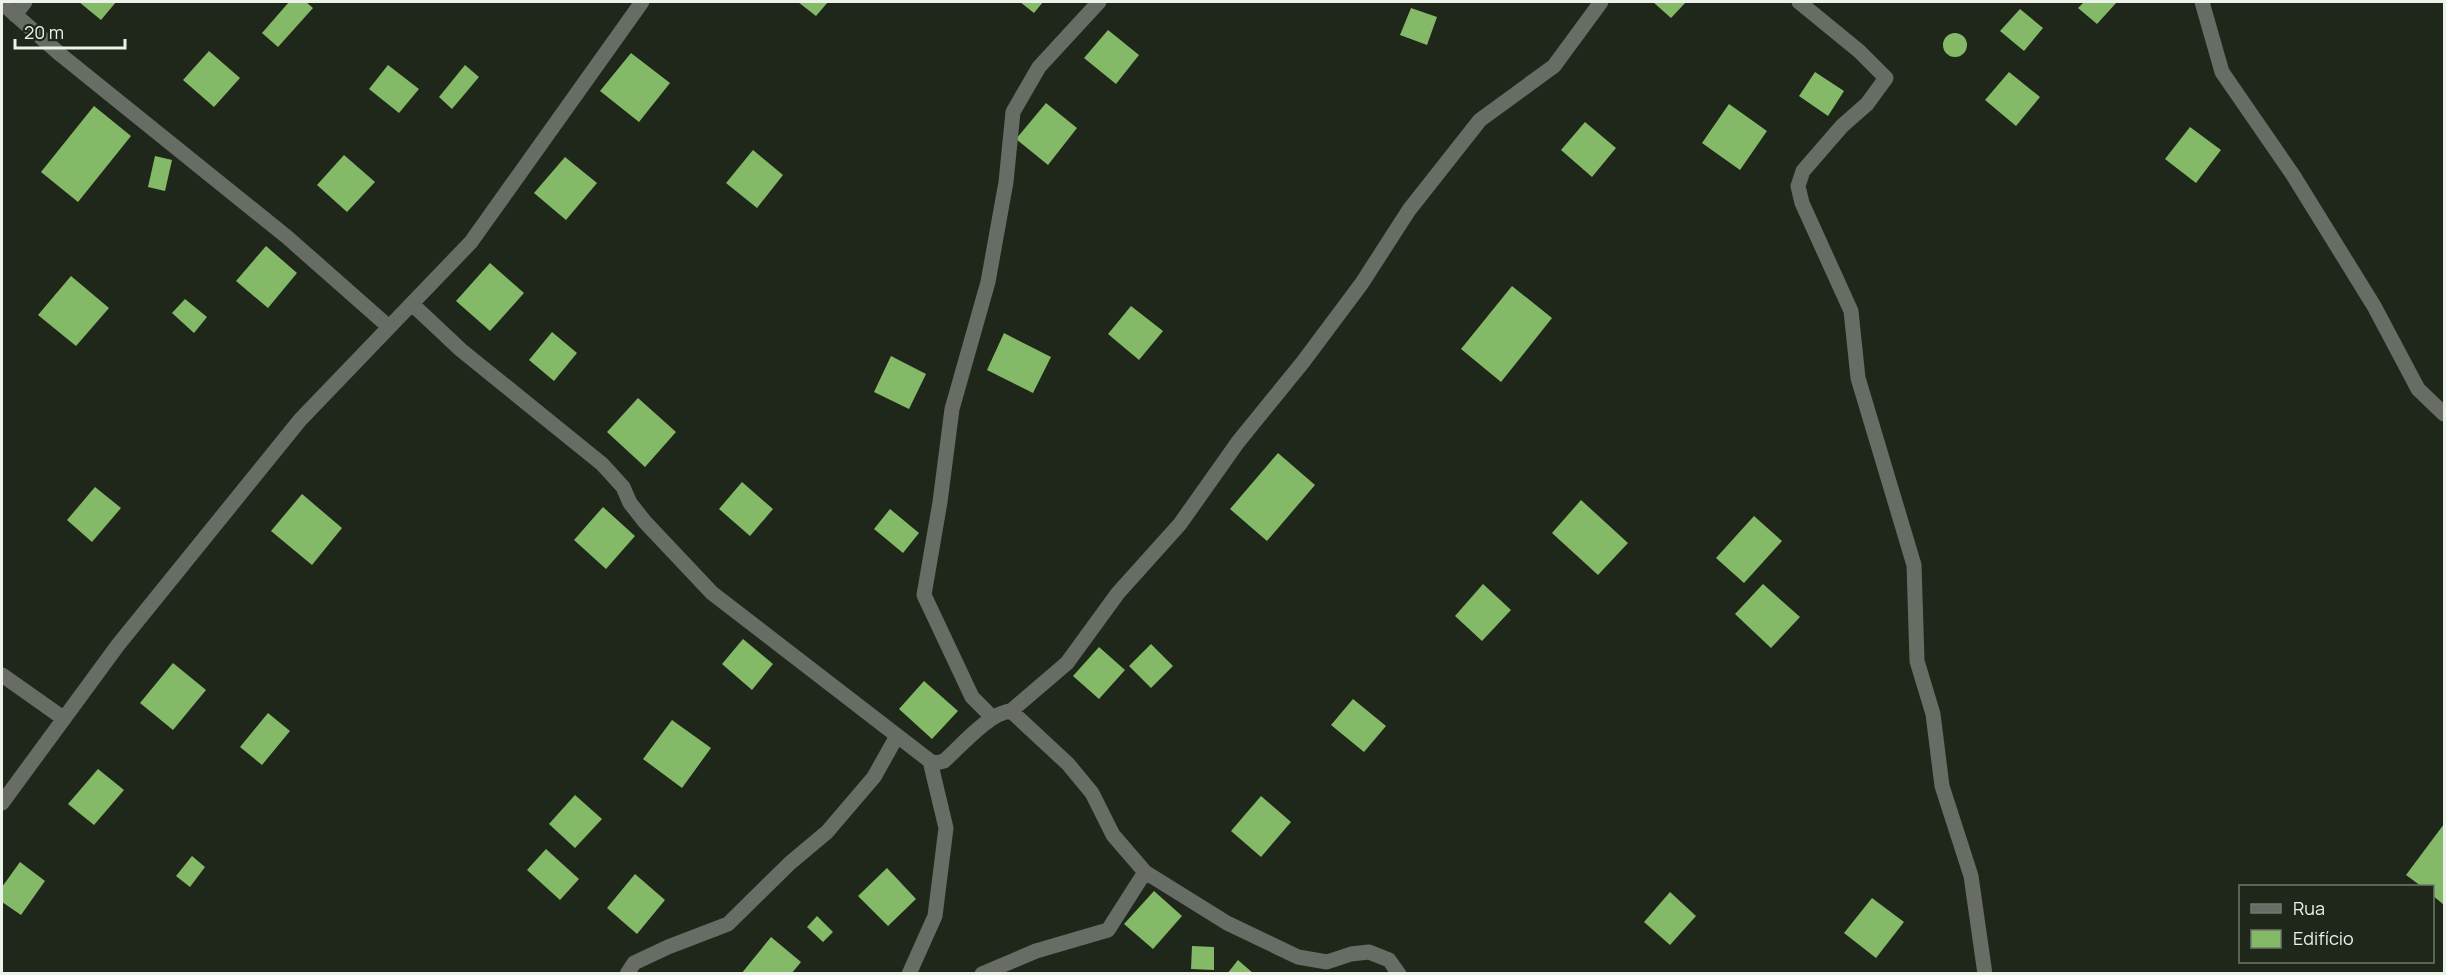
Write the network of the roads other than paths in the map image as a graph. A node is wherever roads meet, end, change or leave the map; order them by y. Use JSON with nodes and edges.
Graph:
{"nodes":[{"id":1,"x":25,"y":2,"type":"edge"},
{"id":2,"x":642,"y":2,"type":"edge"},
{"id":3,"x":1099,"y":2,"type":"edge"},
{"id":4,"x":1601,"y":2,"type":"edge"},
{"id":5,"x":1799,"y":2,"type":"edge"},
{"id":6,"x":2202,"y":2,"type":"edge"},
{"id":7,"x":2,"y":3,"type":"edge"},
{"id":8,"x":15,"y":15,"type":"junction"},
{"id":9,"x":411,"y":304,"type":"junction"},
{"id":10,"x":389,"y":327,"type":"junction"},
{"id":11,"x":2445,"y":414,"type":"edge"},
{"id":12,"x":2,"y":675,"type":"edge"},
{"id":13,"x":1011,"y":711,"type":"junction"},
{"id":14,"x":63,"y":718,"type":"junction"},
{"id":15,"x":993,"y":718,"type":"junction"},
{"id":16,"x":897,"y":736,"type":"junction"},
{"id":17,"x":930,"y":761,"type":"junction"},
{"id":18,"x":2,"y":803,"type":"edge"},
{"id":19,"x":1145,"y":872,"type":"junction"},
{"id":20,"x":627,"y":974,"type":"edge"},
{"id":21,"x":909,"y":974,"type":"edge"},
{"id":22,"x":982,"y":974,"type":"edge"},
{"id":23,"x":1399,"y":974,"type":"edge"},
{"id":24,"x":1985,"y":974,"type":"edge"}],
"edges":[{"from":1,"to":8,"type":"street"},
{"from":2,"to":9,"type":"street"},
{"from":3,"to":15,"type":"street"},
{"from":4,"to":13,"type":"street"},
{"from":5,"to":24,"type":"street"},
{"from":6,"to":11,"type":"street"},
{"from":7,"to":8,"type":"street"},
{"from":8,"to":10,"type":"street"},
{"from":9,"to":10,"type":"street"},
{"from":9,"to":16,"type":"street"},
{"from":10,"to":14,"type":"street"},
{"from":12,"to":14,"type":"street"},
{"from":13,"to":15,"type":"street"},
{"from":13,"to":19,"type":"street"},
{"from":14,"to":18,"type":"street"},
{"from":15,"to":17,"type":"street"},
{"from":16,"to":17,"type":"street"},
{"from":16,"to":20,"type":"street"},
{"from":17,"to":21,"type":"street"},
{"from":19,"to":22,"type":"street"},
{"from":19,"to":23,"type":"street"}]}
